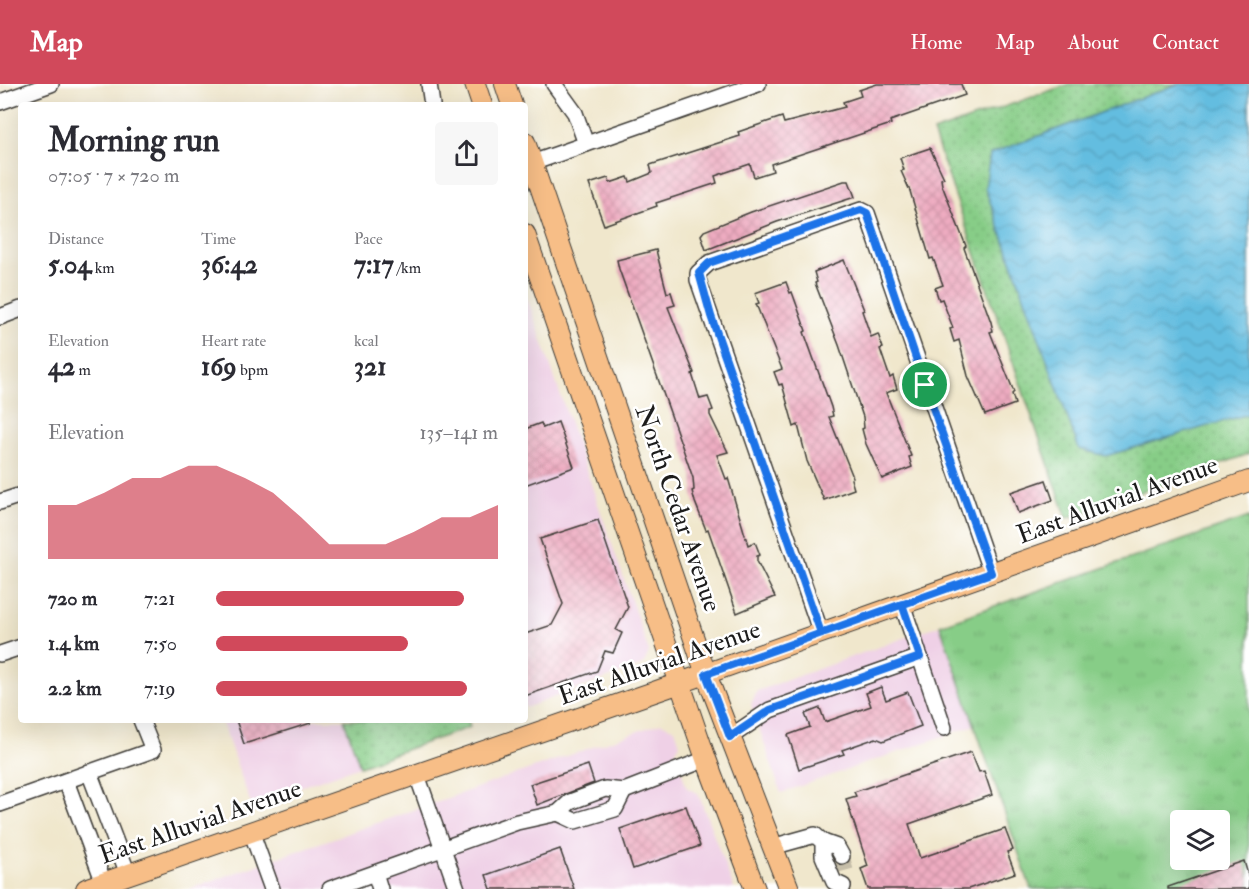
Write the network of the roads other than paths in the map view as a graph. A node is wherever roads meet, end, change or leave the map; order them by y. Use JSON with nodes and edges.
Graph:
{"nodes":[{"id":1,"x":51,"y":84,"type":"edge"},
{"id":2,"x":429,"y":84,"type":"edge"},
{"id":3,"x":475,"y":84,"type":"edge"},
{"id":4,"x":505,"y":84,"type":"edge"},
{"id":5,"x":554,"y":84,"type":"edge"},
{"id":6,"x":758,"y":84,"type":"edge"},
{"id":7,"x":0,"y":102,"type":"edge"},
{"id":8,"x":432,"y":102,"type":"edge"},
{"id":9,"x":481,"y":102,"type":"edge"},
{"id":10,"x":511,"y":102,"type":"edge"},
{"id":11,"x":586,"y":144,"type":"junction"},
{"id":12,"x":528,"y":151,"type":"edge"},
{"id":13,"x":532,"y":163,"type":"junction"},
{"id":14,"x":528,"y":190,"type":"edge"},
{"id":15,"x":528,"y":243,"type":"edge"},
{"id":16,"x":18,"y":310,"type":"edge"},
{"id":17,"x":0,"y":317,"type":"edge"},
{"id":18,"x":591,"y":334,"type":"junction"},
{"id":19,"x":1249,"y":481,"type":"edge"},
{"id":20,"x":18,"y":496,"type":"edge"},
{"id":21,"x":0,"y":502,"type":"edge"},
{"id":22,"x":991,"y":573,"type":"junction"},
{"id":23,"x":902,"y":604,"type":"junction"},
{"id":24,"x":821,"y":633,"type":"junction"},
{"id":25,"x":18,"y":648,"type":"edge"},
{"id":26,"x":0,"y":654,"type":"edge"},
{"id":27,"x":920,"y":657,"type":"junction"},
{"id":28,"x":706,"y":674,"type":"junction"},
{"id":29,"x":680,"y":683,"type":"junction"},
{"id":30,"x":142,"y":723,"type":"edge"},
{"id":31,"x":944,"y":728,"type":"dead end"},
{"id":32,"x":730,"y":737,"type":"junction"},
{"id":33,"x":706,"y":759,"type":"junction"},
{"id":34,"x":89,"y":772,"type":"junction"},
{"id":35,"x":417,"y":775,"type":"junction"},
{"id":36,"x":66,"y":781,"type":"junction"},
{"id":37,"x":624,"y":791,"type":"junction"},
{"id":38,"x":0,"y":804,"type":"edge"},
{"id":39,"x":558,"y":813,"type":"junction"},
{"id":40,"x":251,"y":831,"type":"junction"},
{"id":41,"x":823,"y":842,"type":"junction"},
{"id":42,"x":772,"y":847,"type":"junction"},
{"id":43,"x":443,"y":849,"type":"junction"},
{"id":44,"x":842,"y":856,"type":"tunnel mouth"},
{"id":45,"x":375,"y":873,"type":"junction"},
{"id":46,"x":128,"y":874,"type":"junction"},
{"id":47,"x":844,"y":883,"type":"edge"},
{"id":48,"x":95,"y":886,"type":"edge"},
{"id":49,"x":272,"y":889,"type":"edge"},
{"id":50,"x":330,"y":889,"type":"edge"},
{"id":51,"x":380,"y":889,"type":"edge"},
{"id":52,"x":457,"y":889,"type":"edge"},
{"id":53,"x":754,"y":889,"type":"edge"},
{"id":54,"x":789,"y":889,"type":"edge"}],
"edges":[{"from":1,"to":7,"type":"street"},
{"from":2,"to":8,"type":"street"},
{"from":3,"to":9,"type":"main road"},
{"from":4,"to":10,"type":"main road"},
{"from":5,"to":11,"type":"street"},
{"from":6,"to":11,"type":"street"},
{"from":11,"to":13,"type":"street"},
{"from":12,"to":13,"type":"main road","name":"North Cedar Avenue"},
{"from":13,"to":18,"type":"main road","name":"North Cedar Avenue"},
{"from":14,"to":18,"type":"main road"},
{"from":15,"to":29,"type":"main road"},
{"from":16,"to":17,"type":"street"},
{"from":18,"to":28,"type":"main road","name":"North Cedar Avenue"},
{"from":19,"to":22,"type":"main road","name":"East Alluvial Avenue"},
{"from":20,"to":21,"type":"street"},
{"from":22,"to":23,"type":"main road","name":"East Alluvial Avenue"},
{"from":22,"to":24,"type":"street"},
{"from":23,"to":24,"type":"main road","name":"East Alluvial Avenue"},
{"from":23,"to":27,"type":"street"},
{"from":24,"to":28,"type":"main road","name":"East Alluvial Avenue"},
{"from":25,"to":26,"type":"street"},
{"from":27,"to":31,"type":"street"},
{"from":27,"to":32,"type":"street"},
{"from":28,"to":29,"type":"main road","name":"East Alluvial Avenue"},
{"from":28,"to":32,"type":"main road","name":"North Cedar Avenue"},
{"from":29,"to":33,"type":"main road"},
{"from":29,"to":35,"type":"main road","name":"East Alluvial Avenue"},
{"from":30,"to":34,"type":"street"},
{"from":32,"to":42,"type":"main road","name":"North Cedar Avenue"},
{"from":33,"to":37,"type":"street"},
{"from":33,"to":53,"type":"main road"},
{"from":34,"to":36,"type":"street"},
{"from":34,"to":46,"type":"street"},
{"from":35,"to":40,"type":"main road","name":"East Alluvial Avenue"},
{"from":35,"to":43,"type":"street"},
{"from":36,"to":38,"type":"street"},
{"from":36,"to":48,"type":"street"},
{"from":37,"to":39,"type":"street"},
{"from":37,"to":39,"type":"street"},
{"from":39,"to":43,"type":"street"},
{"from":40,"to":46,"type":"main road","name":"East Alluvial Avenue"},
{"from":40,"to":49,"type":"street"},
{"from":41,"to":42,"type":"street"},
{"from":41,"to":44,"type":"street"},
{"from":41,"to":47,"type":"street"},
{"from":42,"to":54,"type":"main road","name":"North Cedar Avenue"},
{"from":43,"to":45,"type":"street"},
{"from":43,"to":52,"type":"street"},
{"from":45,"to":50,"type":"street"},
{"from":45,"to":51,"type":"street"},
{"from":46,"to":48,"type":"main road","name":"East Alluvial Avenue"}]}
